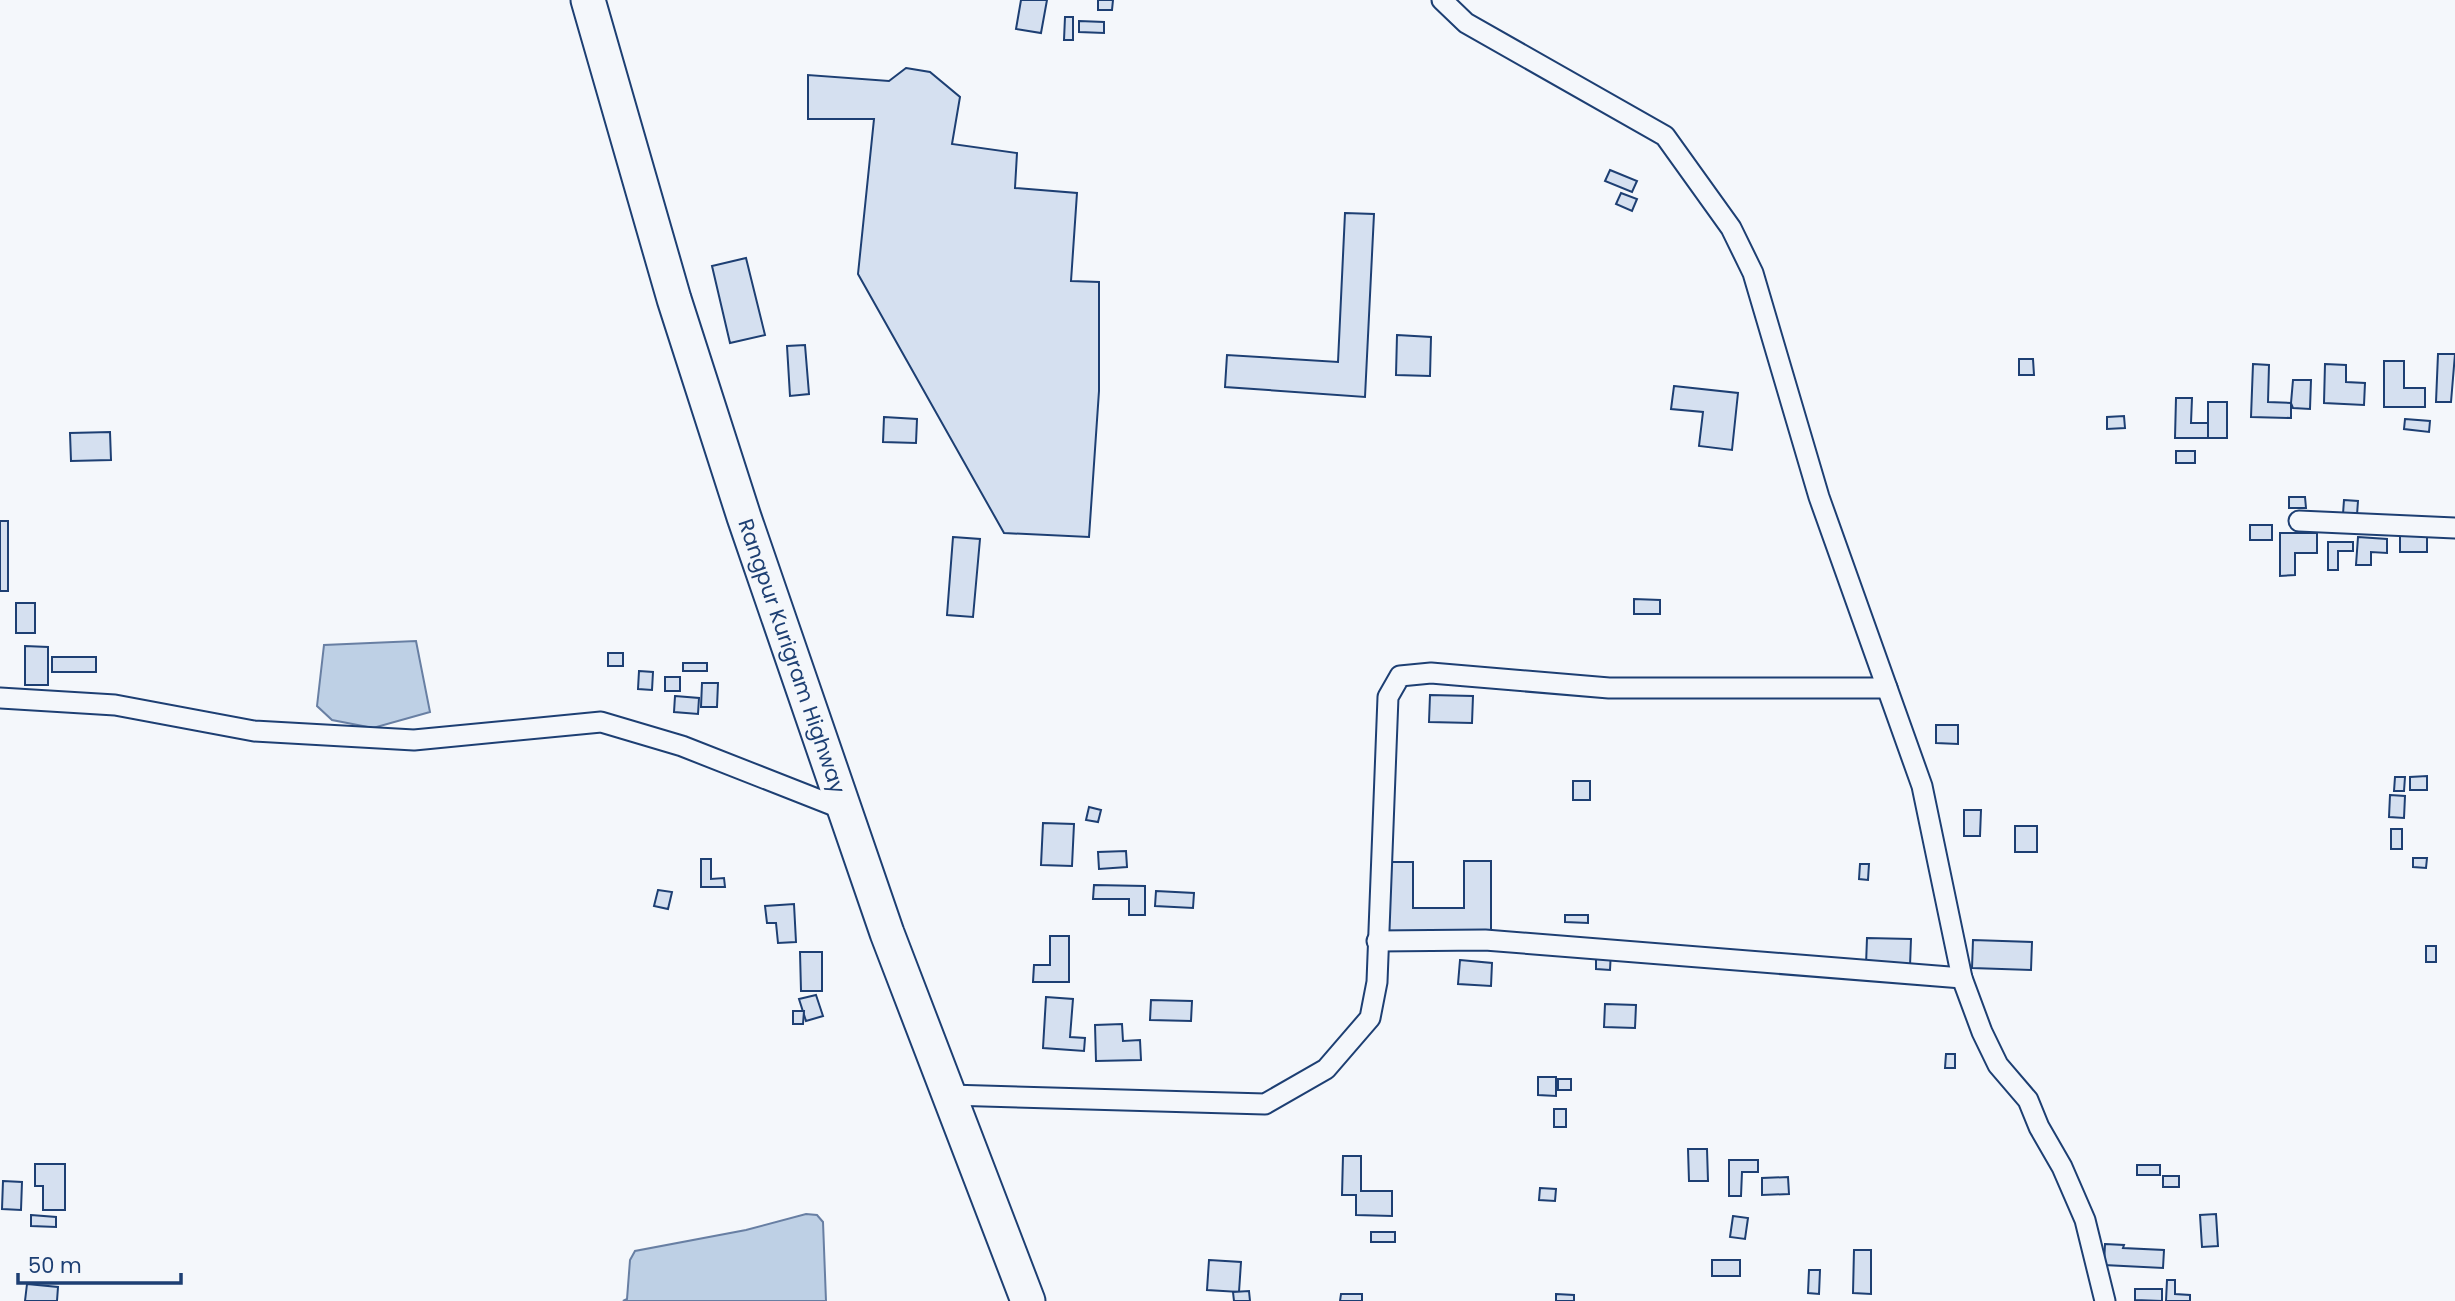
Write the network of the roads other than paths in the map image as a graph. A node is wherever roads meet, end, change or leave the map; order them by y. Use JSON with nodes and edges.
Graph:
{"nodes":[{"id":1,"x":589,"y":0,"type":"edge"},
{"id":2,"x":1442,"y":0,"type":"edge"},
{"id":3,"x":2299,"y":521,"type":"dead end"},
{"id":4,"x":2455,"y":528,"type":"edge"},
{"id":5,"x":1887,"y":688,"type":"junction"},
{"id":6,"x":0,"y":698,"type":"edge"},
{"id":7,"x":845,"y":810,"type":"junction"},
{"id":8,"x":1377,"y":941,"type":"junction"},
{"id":9,"x":1962,"y":978,"type":"junction"},
{"id":10,"x":949,"y":1095,"type":"junction"},
{"id":11,"x":1028,"y":1301,"type":"edge"},
{"id":12,"x":2105,"y":1301,"type":"edge"}],
"edges":[{"from":1,"to":7,"type":"highway","name":"Rangpur Kurigram Highway"},
{"from":2,"to":5,"type":"street"},
{"from":3,"to":4,"type":"street"},
{"from":5,"to":8,"type":"street"},
{"from":5,"to":9,"type":"street"},
{"from":6,"to":7,"type":"street"},
{"from":7,"to":10,"type":"highway","name":"Rangpur Kurigram Highway"},
{"from":8,"to":9,"type":"street"},
{"from":8,"to":10,"type":"street"},
{"from":9,"to":12,"type":"street"},
{"from":10,"to":11,"type":"highway","name":"Rangpur Kurigram Highway"}]}
